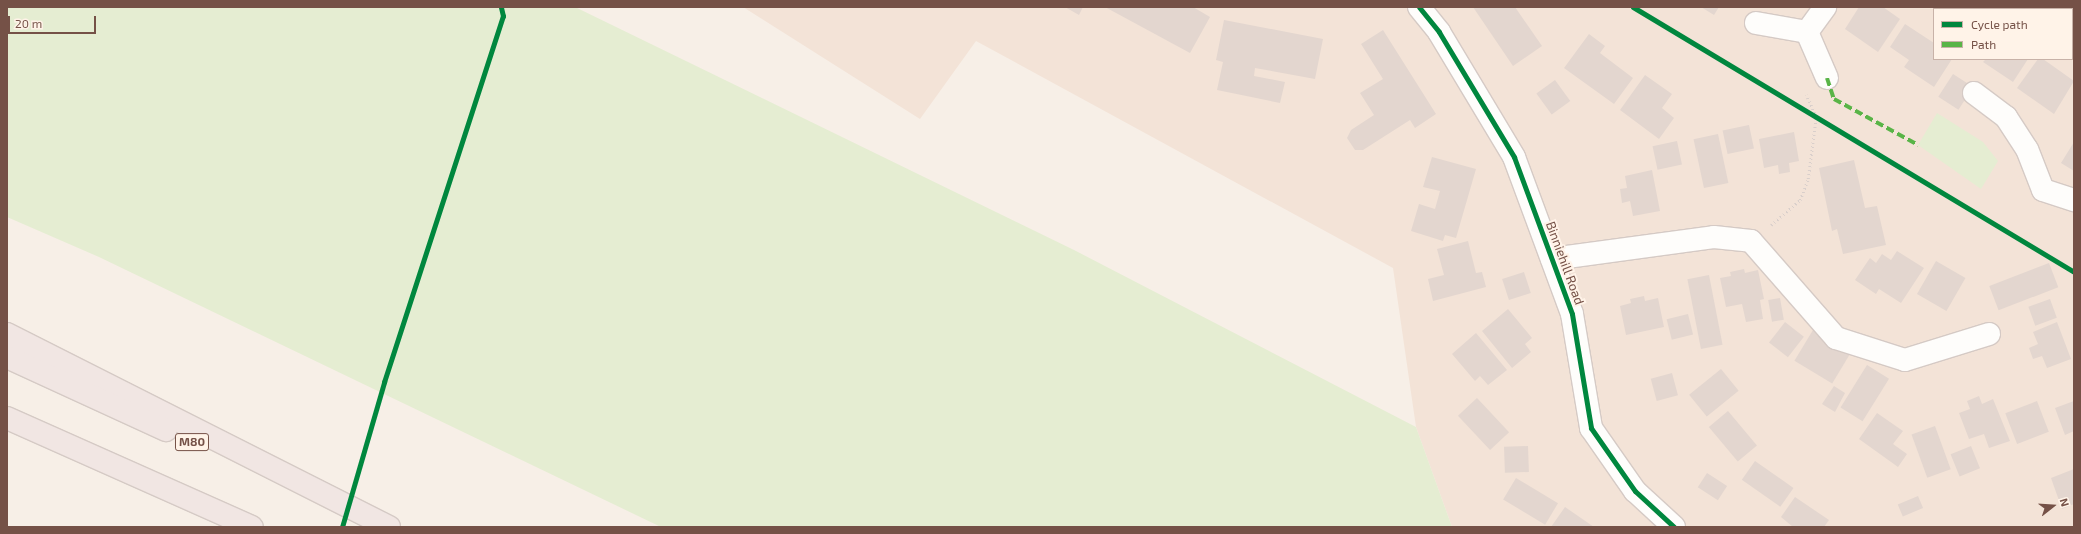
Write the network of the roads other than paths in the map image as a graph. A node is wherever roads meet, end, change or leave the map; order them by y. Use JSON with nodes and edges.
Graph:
{"nodes":[{"id":1,"x":1419,"y":7,"type":"edge"},
{"id":2,"x":1825,"y":7,"type":"edge"},
{"id":3,"x":1756,"y":23,"type":"dead end"},
{"id":4,"x":1807,"y":32,"type":"junction"},
{"id":5,"x":1827,"y":78,"type":"dead end"},
{"id":6,"x":1974,"y":93,"type":"dead end"},
{"id":7,"x":2074,"y":200,"type":"edge"},
{"id":8,"x":1552,"y":259,"type":"junction"},
{"id":9,"x":7,"y":334,"type":"edge"},
{"id":10,"x":1989,"y":334,"type":"dead end"},
{"id":11,"x":7,"y":357,"type":"edge"},
{"id":12,"x":7,"y":418,"type":"edge"},
{"id":13,"x":7,"y":432,"type":"edge"},
{"id":14,"x":246,"y":527,"type":"edge"},
{"id":15,"x":252,"y":527,"type":"edge"},
{"id":16,"x":376,"y":527,"type":"edge"},
{"id":17,"x":389,"y":527,"type":"edge"},
{"id":18,"x":1674,"y":527,"type":"edge"}],
"edges":[{"from":1,"to":8,"type":"street","name":"Binniehill Road"},
{"from":2,"to":4,"type":"street"},
{"from":3,"to":4,"type":"street"},
{"from":4,"to":5,"type":"street"},
{"from":6,"to":7,"type":"street"},
{"from":8,"to":10,"type":"street","name":"Binniehill Road"},
{"from":8,"to":18,"type":"street","name":"Binniehill Road"},
{"from":9,"to":17,"type":"highway"},
{"from":11,"to":16,"type":"highway","number":"M80"},
{"from":12,"to":15,"type":"highway"},
{"from":13,"to":14,"type":"highway"}]}
